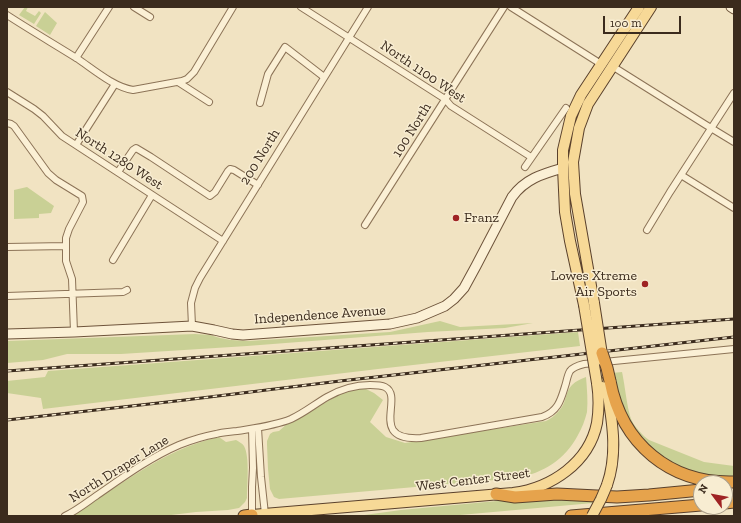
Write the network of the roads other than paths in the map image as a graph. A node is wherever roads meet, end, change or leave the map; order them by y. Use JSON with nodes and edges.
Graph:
{"nodes":[{"id":1,"x":109,"y":7,"type":"edge"},
{"id":2,"x":134,"y":7,"type":"edge"},
{"id":3,"x":233,"y":7,"type":"edge"},
{"id":4,"x":300,"y":7,"type":"edge"},
{"id":5,"x":368,"y":7,"type":"edge"},
{"id":6,"x":504,"y":7,"type":"edge"},
{"id":7,"x":511,"y":7,"type":"edge"},
{"id":8,"x":639,"y":7,"type":"edge"},
{"id":9,"x":651,"y":7,"type":"edge"},
{"id":10,"x":731,"y":7,"type":"edge"},
{"id":11,"x":734,"y":9,"type":"edge"},
{"id":12,"x":7,"y":15,"type":"edge"},
{"id":13,"x":150,"y":17,"type":"dead end"},
{"id":14,"x":348,"y":38,"type":"junction"},
{"id":15,"x":76,"y":58,"type":"junction"},
{"id":16,"x":601,"y":64,"type":"junction"},
{"id":17,"x":612,"y":66,"type":"junction"},
{"id":18,"x":324,"y":77,"type":"junction"},
{"id":19,"x":178,"y":82,"type":"junction"},
{"id":20,"x":116,"y":84,"type":"junction"},
{"id":21,"x":7,"y":92,"type":"edge"},
{"id":22,"x":734,"y":93,"type":"edge"},
{"id":23,"x":445,"y":99,"type":"junction"},
{"id":24,"x":209,"y":102,"type":"dead end"},
{"id":25,"x":260,"y":103,"type":"dead end"},
{"id":26,"x":566,"y":108,"type":"dead end"},
{"id":27,"x":586,"y":108,"type":"junction"},
{"id":28,"x":7,"y":123,"type":"edge"},
{"id":29,"x":712,"y":128,"type":"junction"},
{"id":30,"x":734,"y":142,"type":"edge"},
{"id":31,"x":76,"y":145,"type":"junction"},
{"id":32,"x":531,"y":157,"type":"junction"},
{"id":33,"x":525,"y":167,"type":"dead end"},
{"id":34,"x":562,"y":168,"type":"junction"},
{"id":35,"x":118,"y":172,"type":"junction"},
{"id":36,"x":681,"y":176,"type":"junction"},
{"id":37,"x":258,"y":185,"type":"junction"},
{"id":38,"x":86,"y":190,"type":"dead end"},
{"id":39,"x":152,"y":195,"type":"junction"},
{"id":40,"x":82,"y":196,"type":"junction"},
{"id":41,"x":734,"y":208,"type":"edge"},
{"id":42,"x":365,"y":225,"type":"dead end"},
{"id":43,"x":647,"y":230,"type":"dead end"},
{"id":44,"x":223,"y":241,"type":"junction"},
{"id":45,"x":66,"y":246,"type":"junction"},
{"id":46,"x":7,"y":248,"type":"edge"},
{"id":47,"x":113,"y":260,"type":"dead end"},
{"id":48,"x":127,"y":290,"type":"dead end"},
{"id":49,"x":72,"y":295,"type":"junction"},
{"id":50,"x":7,"y":296,"type":"edge"},
{"id":51,"x":590,"y":301,"type":"junction"},
{"id":52,"x":192,"y":326,"type":"junction"},
{"id":53,"x":74,"y":332,"type":"junction"},
{"id":54,"x":7,"y":334,"type":"edge"},
{"id":55,"x":734,"y":349,"type":"edge"},
{"id":56,"x":599,"y":358,"type":"junction"},
{"id":57,"x":604,"y":382,"type":"junction"},
{"id":58,"x":255,"y":428,"type":"junction"},
{"id":59,"x":734,"y":482,"type":"edge"},
{"id":60,"x":693,"y":491,"type":"edge"},
{"id":61,"x":496,"y":494,"type":"junction"},
{"id":62,"x":693,"y":506,"type":"edge"},
{"id":63,"x":320,"y":510,"type":"junction"},
{"id":64,"x":265,"y":515,"type":"edge"},
{"id":65,"x":65,"y":516,"type":"edge"},
{"id":66,"x":250,"y":516,"type":"edge"},
{"id":67,"x":309,"y":516,"type":"edge"},
{"id":68,"x":571,"y":516,"type":"edge"},
{"id":69,"x":592,"y":516,"type":"edge"}],
"edges":[{"from":1,"to":15,"type":"street"},
{"from":2,"to":13,"type":"street"},
{"from":3,"to":19,"type":"street"},
{"from":4,"to":14,"type":"street","name":"North 1100 West"},
{"from":5,"to":14,"type":"street","name":"200 North"},
{"from":6,"to":23,"type":"street","name":"100 North"},
{"from":7,"to":16,"type":"street"},
{"from":8,"to":16,"type":"main road","name":"West Center Street"},
{"from":9,"to":17,"type":"main road","name":"West Center Street"},
{"from":10,"to":11,"type":"street"},
{"from":12,"to":15,"type":"street"},
{"from":14,"to":18,"type":"street","name":"200 North"},
{"from":14,"to":23,"type":"street","name":"North 1100 West"},
{"from":15,"to":20,"type":"street"},
{"from":16,"to":34,"type":"main road","name":"West Center Street"},
{"from":17,"to":27,"type":"main road","name":"West Center Street"},
{"from":17,"to":29,"type":"street"},
{"from":18,"to":25,"type":"street"},
{"from":18,"to":37,"type":"street","name":"200 North"},
{"from":19,"to":20,"type":"street"},
{"from":19,"to":24,"type":"street"},
{"from":20,"to":31,"type":"street"},
{"from":21,"to":31,"type":"street","name":"North 1280 West"},
{"from":22,"to":29,"type":"street"},
{"from":23,"to":32,"type":"street","name":"North 1100 West"},
{"from":23,"to":42,"type":"street","name":"100 North"},
{"from":26,"to":32,"type":"street"},
{"from":27,"to":34,"type":"main road"},
{"from":27,"to":51,"type":"main road","name":"West Center Street"},
{"from":28,"to":40,"type":"street"},
{"from":29,"to":30,"type":"street"},
{"from":29,"to":36,"type":"street"},
{"from":31,"to":35,"type":"street","name":"North 1280 West"},
{"from":32,"to":33,"type":"street"},
{"from":34,"to":51,"type":"main road","name":"West Center Street"},
{"from":34,"to":52,"type":"street","name":"Independence Avenue"},
{"from":35,"to":37,"type":"street"},
{"from":35,"to":39,"type":"street","name":"North 1280 West"},
{"from":36,"to":41,"type":"street"},
{"from":36,"to":43,"type":"street"},
{"from":37,"to":44,"type":"street","name":"200 North"},
{"from":38,"to":40,"type":"street"},
{"from":39,"to":44,"type":"street","name":"North 1280 West"},
{"from":39,"to":47,"type":"street"},
{"from":40,"to":45,"type":"street"},
{"from":44,"to":52,"type":"street","name":"200 North"},
{"from":45,"to":46,"type":"street"},
{"from":45,"to":49,"type":"street"},
{"from":48,"to":49,"type":"street"},
{"from":49,"to":50,"type":"street"},
{"from":49,"to":53,"type":"street"},
{"from":51,"to":56,"type":"main road","name":"West Center Street","bridge":true},
{"from":51,"to":57,"type":"main road","name":"West Center Street","bridge":true},
{"from":52,"to":53,"type":"street","name":"Independence Avenue"},
{"from":53,"to":54,"type":"street","name":"Independence Avenue"},
{"from":55,"to":56,"type":"street"},
{"from":56,"to":57,"type":"highway","bridge":true},
{"from":56,"to":58,"type":"street","name":"North Draper Lane"},
{"from":57,"to":59,"type":"highway"},
{"from":57,"to":61,"type":"main road","name":"West Center Street"},
{"from":57,"to":69,"type":"main road","name":"West Center Street","bridge":true},
{"from":58,"to":64,"type":"street"},
{"from":58,"to":65,"type":"street","name":"North Draper Lane"},
{"from":58,"to":66,"type":"street","name":"West Center Street"},
{"from":60,"to":61,"type":"highway"},
{"from":61,"to":63,"type":"main road","name":"West Center Street"},
{"from":62,"to":68,"type":"highway"},
{"from":63,"to":64,"type":"main road","name":"West Center Street"},
{"from":63,"to":67,"type":"main road"},
{"from":64,"to":66,"type":"main road","name":"West Center Street"}]}
